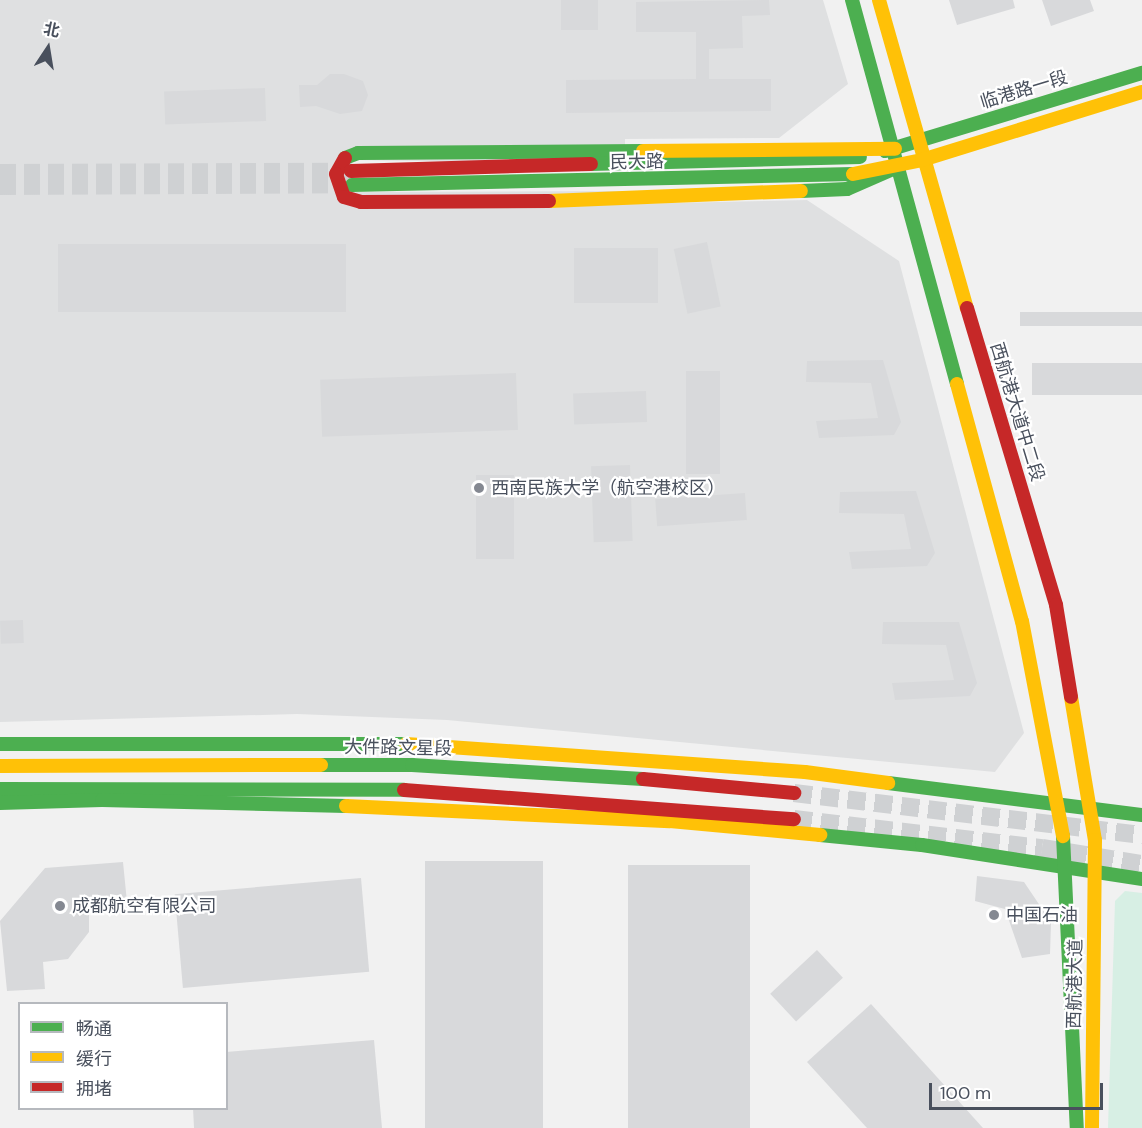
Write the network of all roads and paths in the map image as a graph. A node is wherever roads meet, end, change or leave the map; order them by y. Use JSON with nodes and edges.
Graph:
{"nodes":[{"id":1,"x":852,"y":0,"type":"edge"},
{"id":2,"x":879,"y":0,"type":"edge"},
{"id":3,"x":1142,"y":73,"type":"edge"},
{"id":4,"x":1142,"y":92,"type":"edge"},
{"id":5,"x":918,"y":142,"type":"junction"},
{"id":6,"x":895,"y":149,"type":"junction"},
{"id":7,"x":922,"y":160,"type":"junction"},
{"id":8,"x":900,"y":166,"type":"junction"},
{"id":9,"x":0,"y":744,"type":"edge"},
{"id":10,"x":0,"y":766,"type":"edge"},
{"id":11,"x":0,"y":789,"type":"edge"},
{"id":12,"x":794,"y":794,"type":"tunnel mouth"},
{"id":13,"x":0,"y":803,"type":"edge"},
{"id":14,"x":1057,"y":803,"type":"junction"},
{"id":15,"x":1090,"y":807,"type":"junction"},
{"id":16,"x":1142,"y":815,"type":"edge"},
{"id":17,"x":794,"y":819,"type":"tunnel mouth"},
{"id":18,"x":1095,"y":840,"type":"joint"},
{"id":19,"x":1067,"y":866,"type":"junction"},
{"id":20,"x":1095,"y":871,"type":"junction"},
{"id":21,"x":1142,"y":879,"type":"edge"},
{"id":22,"x":1077,"y":1128,"type":"edge"},
{"id":23,"x":1092,"y":1128,"type":"edge"}],
"edges":[{"from":1,"to":6,"type":"main road"},
{"from":2,"to":5,"type":"main road","name":"西航港大道中二段"},
{"from":3,"to":5,"type":"main road","name":"临港路一段"},
{"from":4,"to":7,"type":"main road","name":"临港路一段"},
{"from":5,"to":6,"type":"main road","name":"民大路"},
{"from":5,"to":7,"type":"main road","name":"西航港大道中二段"},
{"from":6,"to":8,"type":"main road"},
{"from":6,"to":8,"type":"main road","name":"民大路"},
{"from":6,"to":8,"type":"main road"},
{"from":7,"to":8,"type":"main road","name":"民大路"},
{"from":7,"to":15,"type":"main road","name":"西航港大道中二段"},
{"from":8,"to":14,"type":"main road"},
{"from":9,"to":14,"type":"main road"},
{"from":10,"to":12,"type":"main road","name":"大件路文星段"},
{"from":11,"to":17,"type":"main road"},
{"from":13,"to":19,"type":"main road"},
{"from":14,"to":15,"type":"main road"},
{"from":14,"to":19,"type":"main road"},
{"from":15,"to":16,"type":"main road"},
{"from":15,"to":18,"type":"main road","name":"西航港大道中二段"},
{"from":18,"to":20,"type":"main road","name":"西航港大道"},
{"from":19,"to":20,"type":"main road"},
{"from":19,"to":22,"type":"main road"},
{"from":20,"to":21,"type":"main road"},
{"from":20,"to":23,"type":"main road","name":"西航港大道"}]}
